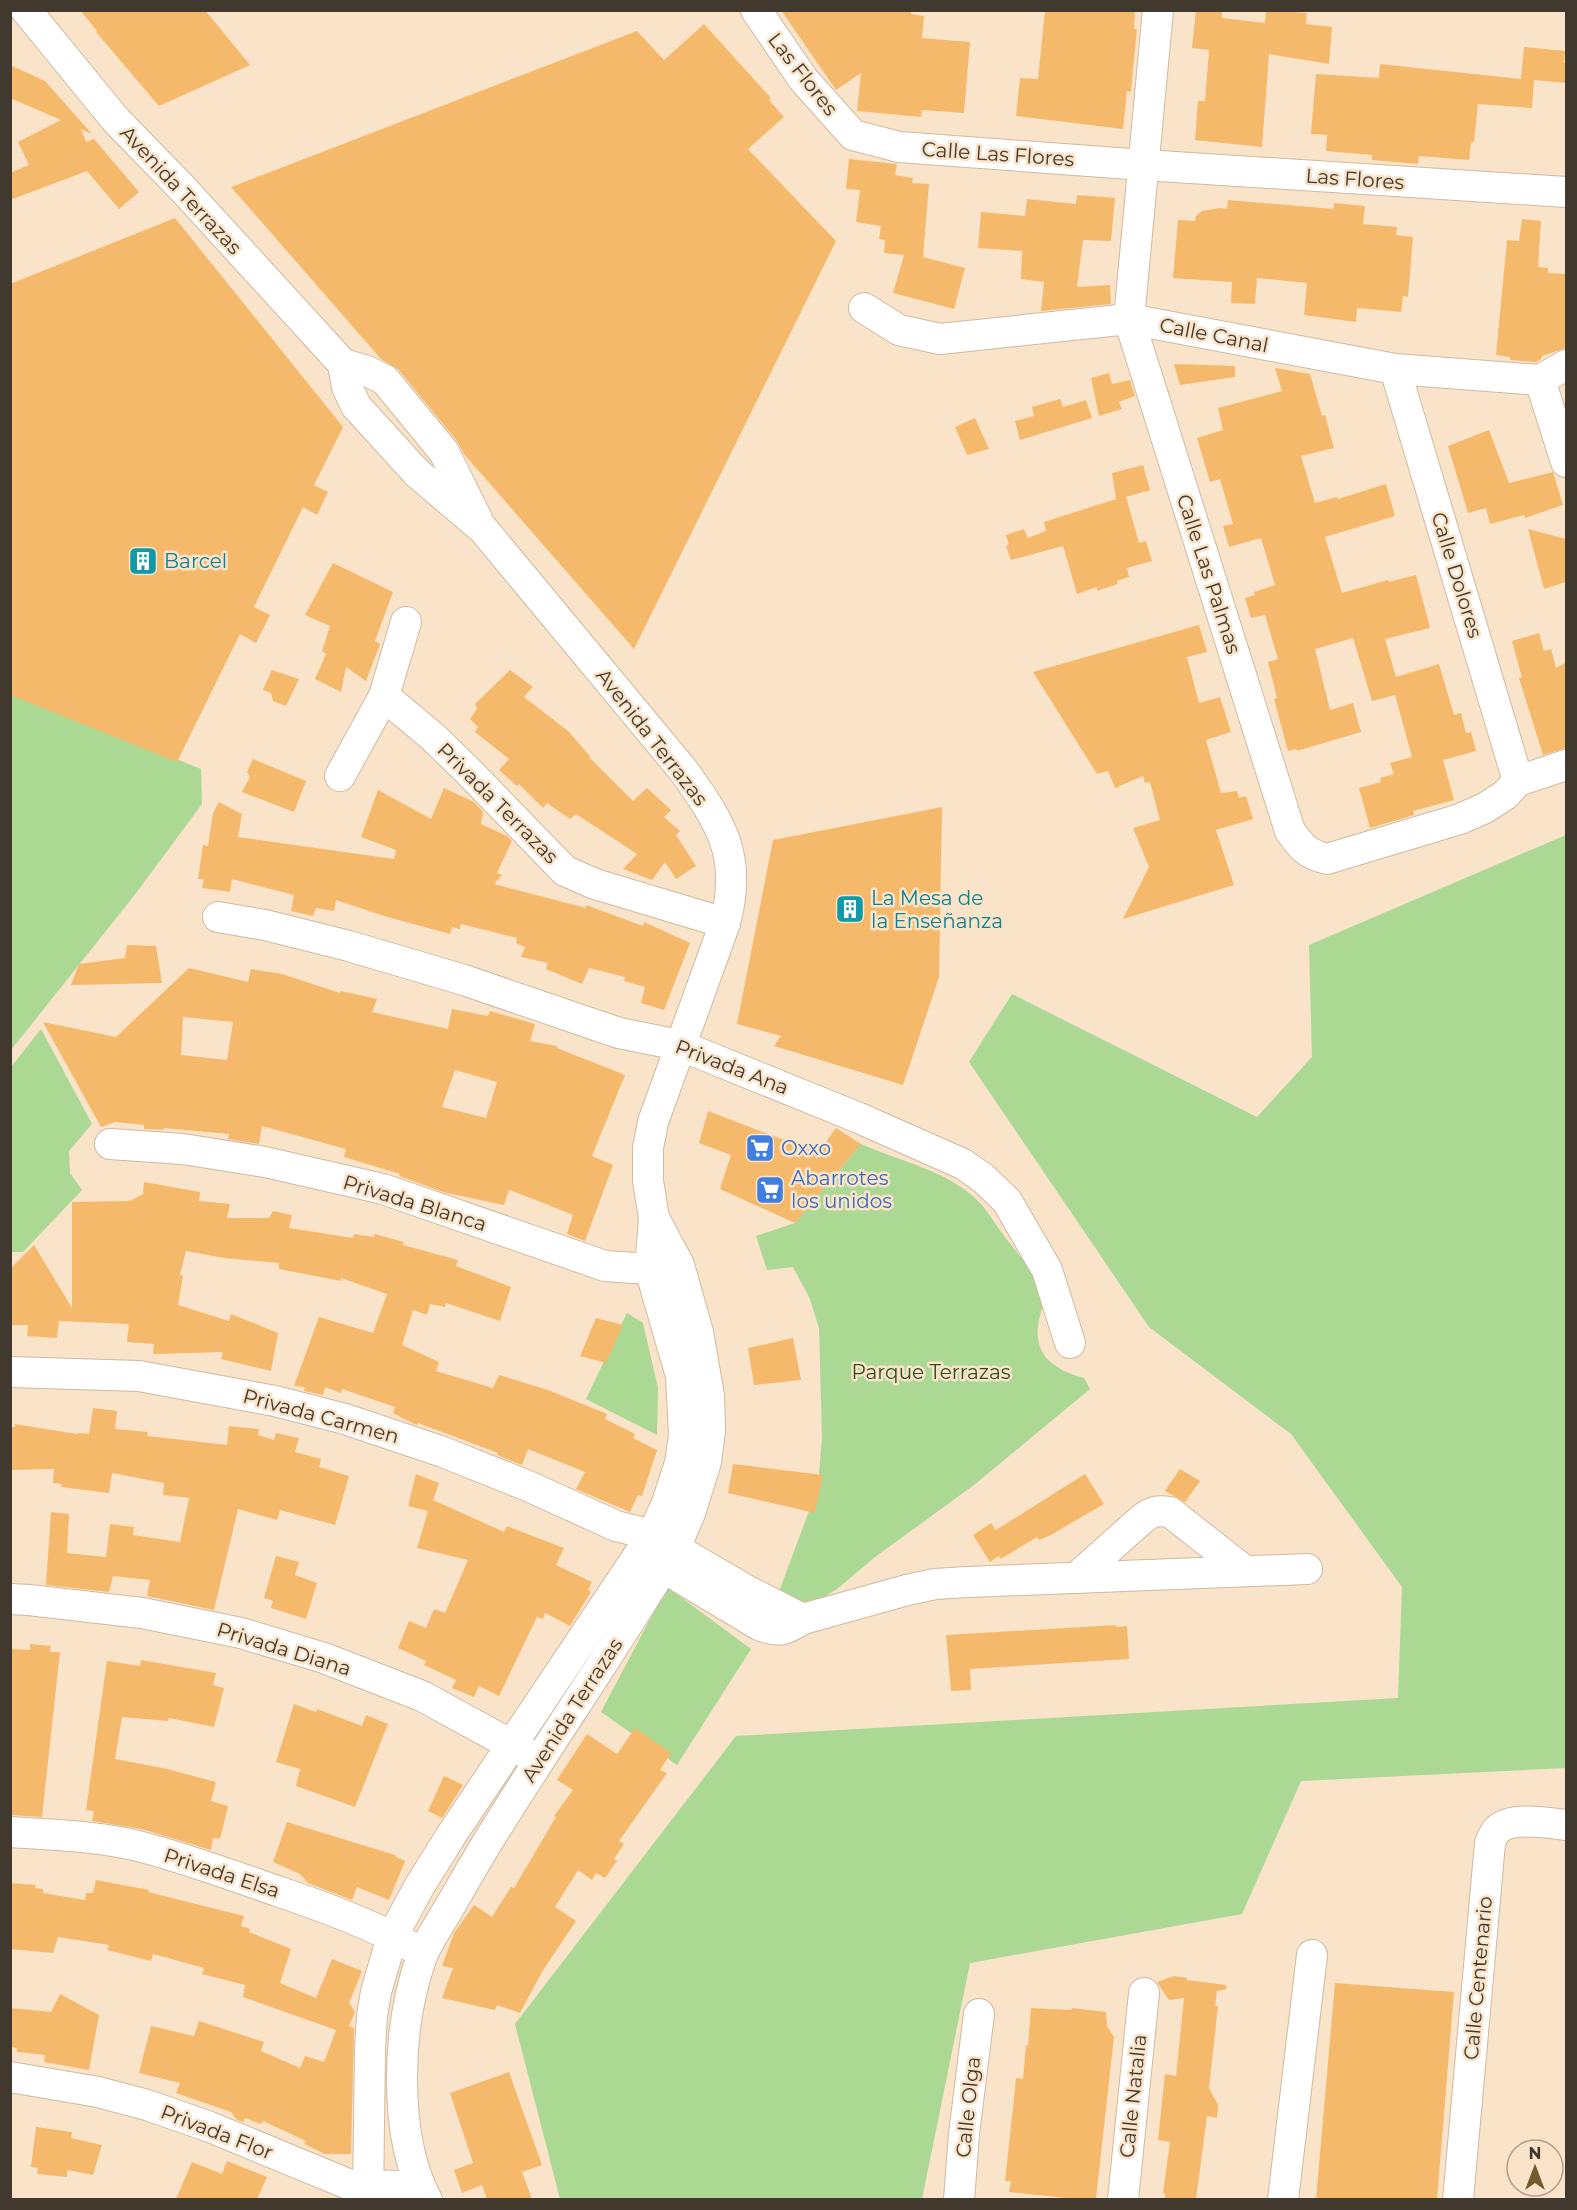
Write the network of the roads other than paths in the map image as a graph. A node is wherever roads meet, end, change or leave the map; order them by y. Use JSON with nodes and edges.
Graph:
{"nodes":[{"id":1,"x":26,"y":10,"type":"edge"},
{"id":2,"x":756,"y":10,"type":"edge"},
{"id":3,"x":1158,"y":10,"type":"edge"},
{"id":4,"x":853,"y":135,"type":"joint"},
{"id":5,"x":1144,"y":165,"type":"junction"},
{"id":6,"x":1566,"y":192,"type":"edge"},
{"id":7,"x":864,"y":308,"type":"dead end"},
{"id":8,"x":1129,"y":319,"type":"junction"},
{"id":9,"x":1566,"y":365,"type":"edge"},
{"id":10,"x":1395,"y":369,"type":"junction"},
{"id":11,"x":1540,"y":380,"type":"junction"},
{"id":12,"x":1566,"y":462,"type":"edge"},
{"id":13,"x":406,"y":622,"type":"dead end"},
{"id":14,"x":384,"y":696,"type":"junction"},
{"id":15,"x":1566,"y":765,"type":"edge"},
{"id":16,"x":340,"y":776,"type":"dead end"},
{"id":17,"x":1518,"y":781,"type":"junction"},
{"id":18,"x":218,"y":917,"type":"dead end"},
{"id":19,"x":725,"y":923,"type":"junction"},
{"id":20,"x":679,"y":1045,"type":"junction"},
{"id":21,"x":110,"y":1144,"type":"dead end"},
{"id":22,"x":664,"y":1267,"type":"junction"},
{"id":23,"x":1070,"y":1343,"type":"dead end"},
{"id":24,"x":10,"y":1371,"type":"edge"},
{"id":25,"x":658,"y":1551,"type":"junction"},
{"id":26,"x":1307,"y":1569,"type":"dead end"},
{"id":27,"x":1245,"y":1571,"type":"junction"},
{"id":28,"x":1076,"y":1578,"type":"junction"},
{"id":29,"x":10,"y":1599,"type":"edge"},
{"id":30,"x":511,"y":1744,"type":"junction"},
{"id":31,"x":539,"y":1760,"type":"junction"},
{"id":32,"x":1566,"y":1825,"type":"edge"},
{"id":33,"x":10,"y":1832,"type":"edge"},
{"id":34,"x":393,"y":1937,"type":"junction"},
{"id":35,"x":423,"y":1953,"type":"junction"},
{"id":36,"x":1312,"y":1955,"type":"dead end"},
{"id":37,"x":1144,"y":1993,"type":"dead end"},
{"id":38,"x":979,"y":2014,"type":"dead end"},
{"id":39,"x":10,"y":2077,"type":"edge"},
{"id":40,"x":368,"y":2192,"type":"edge"},
{"id":41,"x":424,"y":2193,"type":"edge"},
{"id":42,"x":959,"y":2199,"type":"edge"},
{"id":43,"x":1122,"y":2199,"type":"edge"},
{"id":44,"x":1283,"y":2199,"type":"edge"},
{"id":45,"x":1458,"y":2199,"type":"edge"}],
"edges":[{"from":1,"to":19,"type":"street","name":"Avenida Terrazas"},
{"from":2,"to":4,"type":"street","name":"Las Flores"},
{"from":3,"to":5,"type":"street","name":"Calle Las Palmas"},
{"from":4,"to":5,"type":"street","name":"Calle Las Flores"},
{"from":5,"to":6,"type":"street","name":"Las Flores"},
{"from":5,"to":8,"type":"street","name":"Calle Las Palmas"},
{"from":7,"to":8,"type":"street","name":"Calle Canal"},
{"from":8,"to":10,"type":"street","name":"Calle Canal"},
{"from":8,"to":17,"type":"street","name":"Calle Las Palmas"},
{"from":9,"to":11,"type":"street"},
{"from":10,"to":11,"type":"street","name":"Calle Canal"},
{"from":10,"to":17,"type":"street","name":"Calle Dolores"},
{"from":11,"to":12,"type":"street"},
{"from":13,"to":14,"type":"street"},
{"from":14,"to":16,"type":"street"},
{"from":14,"to":19,"type":"street","name":"Privada Terrazas"},
{"from":15,"to":17,"type":"street","name":"Calle Las Palmas"},
{"from":18,"to":20,"type":"street","name":"Privada Ana"},
{"from":19,"to":20,"type":"street","name":"Avenida Terrazas"},
{"from":20,"to":22,"type":"street","name":"Avenida Terrazas"},
{"from":20,"to":23,"type":"street","name":"Privada Ana"},
{"from":21,"to":22,"type":"street","name":"Privada Blanca"},
{"from":22,"to":25,"type":"street","name":"Avenida Terrazas"},
{"from":24,"to":25,"type":"street","name":"Privada Carmen"},
{"from":25,"to":28,"type":"street","name":"Privada Carmen"},
{"from":25,"to":30,"type":"street","name":"Avenida Terrazas"},
{"from":25,"to":31,"type":"street","name":"Avenida Terrazas"},
{"from":26,"to":27,"type":"street"},
{"from":27,"to":28,"type":"street"},
{"from":27,"to":28,"type":"street"},
{"from":29,"to":30,"type":"street","name":"Privada Diana"},
{"from":30,"to":31,"type":"street","name":"Privada Diana"},
{"from":30,"to":34,"type":"street","name":"Avenida Terrazas"},
{"from":31,"to":35,"type":"street","name":"Avenida Terrazas"},
{"from":32,"to":45,"type":"street","name":"Calle Centenario"},
{"from":33,"to":34,"type":"street","name":"Privada Elsa"},
{"from":34,"to":35,"type":"street","name":"Privada Elsa"},
{"from":34,"to":40,"type":"street","name":"Avenida Terrazas"},
{"from":35,"to":41,"type":"street","name":"Avenida Terrazas"},
{"from":36,"to":44,"type":"street"},
{"from":37,"to":43,"type":"street","name":"Calle Natalia"},
{"from":38,"to":42,"type":"street","name":"Calle Olga"},
{"from":39,"to":40,"type":"street","name":"Privada Flor"},
{"from":40,"to":41,"type":"street","name":"Privada Flor"}]}
